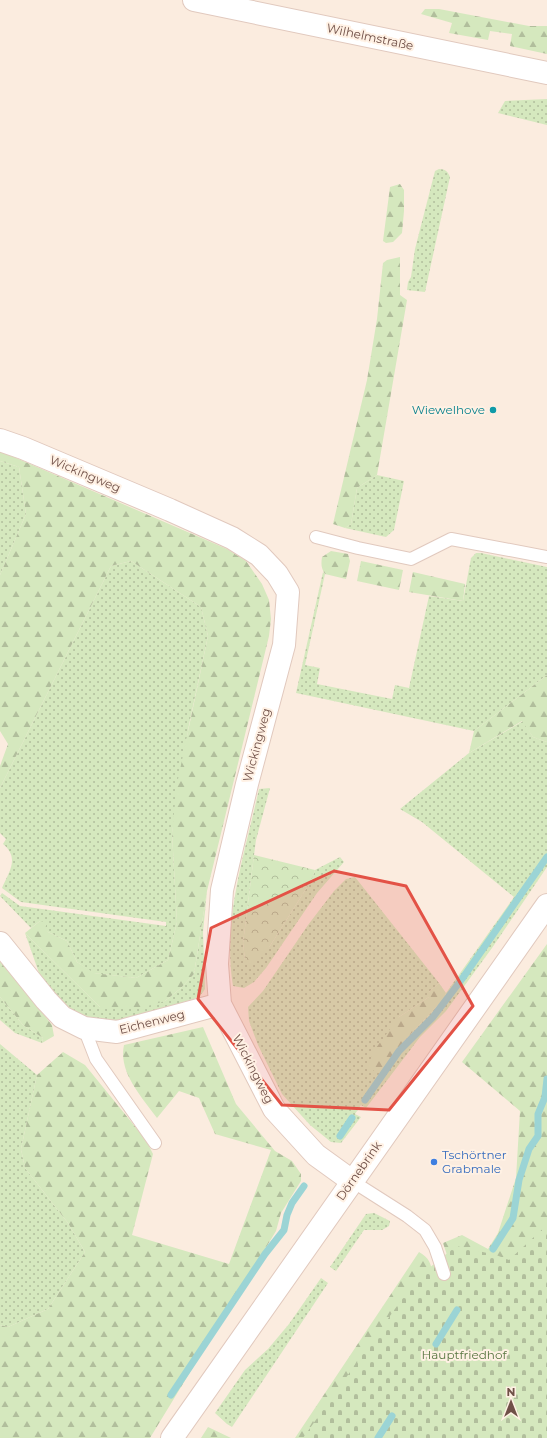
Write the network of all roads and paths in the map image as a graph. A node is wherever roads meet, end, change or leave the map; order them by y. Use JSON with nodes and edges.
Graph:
{"nodes":[{"id":1,"x":194,"y":0,"type":"edge"},
{"id":2,"x":547,"y":73,"type":"edge"},
{"id":3,"x":0,"y":440,"type":"edge"},
{"id":4,"x":316,"y":537,"type":"dead end"},
{"id":5,"x":547,"y":557,"type":"edge"},
{"id":6,"x":547,"y":905,"type":"edge"},
{"id":7,"x":0,"y":943,"type":"edge"},
{"id":8,"x":220,"y":1004,"type":"junction"},
{"id":9,"x":84,"y":1028,"type":"junction"},
{"id":10,"x":155,"y":1143,"type":"dead end"},
{"id":11,"x":352,"y":1181,"type":"junction"},
{"id":12,"x":444,"y":1274,"type":"dead end"},
{"id":13,"x":172,"y":1438,"type":"edge"}],
"edges":[{"from":1,"to":2,"type":"street","name":"Wilhelmstraße"},
{"from":3,"to":8,"type":"street","name":"Wickingweg"},
{"from":4,"to":5,"type":"lane"},
{"from":6,"to":11,"type":"street","name":"Dörnebrink"},
{"from":7,"to":9,"type":"street","name":"Eichenweg"},
{"from":8,"to":9,"type":"street","name":"Eichenweg"},
{"from":8,"to":11,"type":"street","name":"Wickingweg"},
{"from":9,"to":10,"type":"lane"},
{"from":11,"to":12,"type":"lane"},
{"from":11,"to":13,"type":"street","name":"Dörnebrink"}]}
